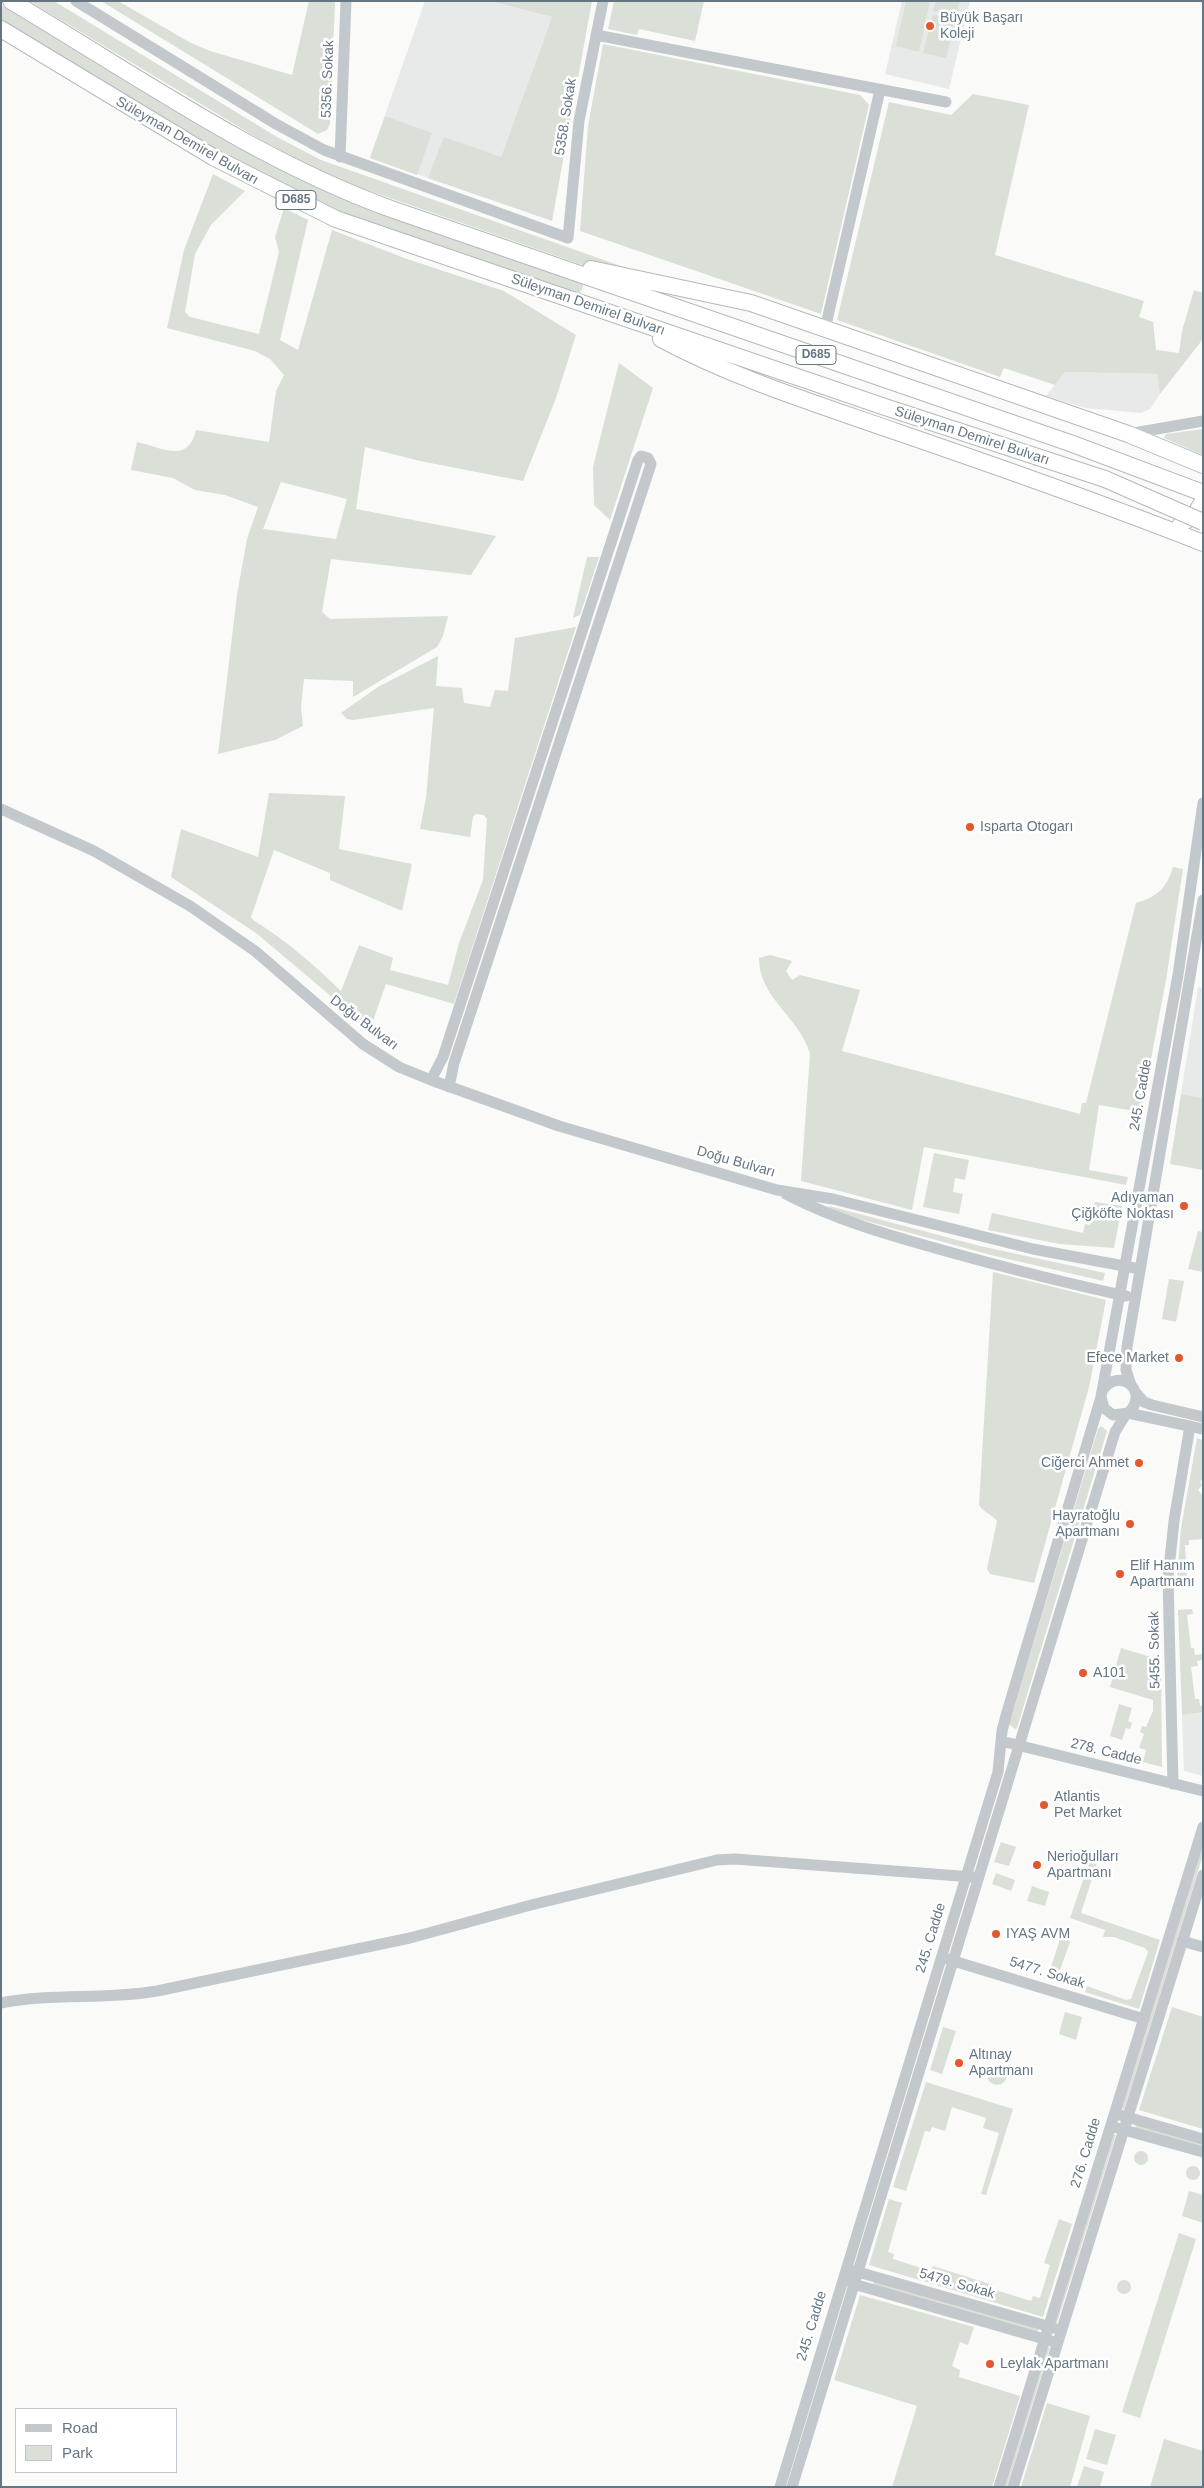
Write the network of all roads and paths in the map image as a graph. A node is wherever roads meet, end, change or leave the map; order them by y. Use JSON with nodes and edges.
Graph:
{"nodes":[{"id":1,"x":11,"y":1,"type":"edge"},
{"id":2,"x":76,"y":1,"type":"edge"},
{"id":3,"x":346,"y":1,"type":"edge"},
{"id":4,"x":603,"y":1,"type":"edge"},
{"id":5,"x":1,"y":29,"type":"edge"},
{"id":6,"x":596,"y":35,"type":"junction"},
{"id":7,"x":880,"y":90,"type":"junction"},
{"id":8,"x":946,"y":102,"type":"dead end"},
{"id":9,"x":340,"y":157,"type":"junction"},
{"id":10,"x":521,"y":254,"type":"junction"},
{"id":11,"x":617,"y":315,"type":"junction"},
{"id":12,"x":825,"y":328,"type":"junction"},
{"id":13,"x":1203,"y":421,"type":"edge"},
{"id":14,"x":1128,"y":434,"type":"junction"},
{"id":15,"x":1186,"y":458,"type":"junction"},
{"id":16,"x":1203,"y":465,"type":"edge"},
{"id":17,"x":1203,"y":479,"type":"edge"},
{"id":18,"x":1203,"y":493,"type":"edge"},
{"id":19,"x":1203,"y":501,"type":"edge"},
{"id":20,"x":1203,"y":522,"type":"edge"},
{"id":21,"x":1157,"y":524,"type":"junction"},
{"id":22,"x":1203,"y":542,"type":"edge"},
{"id":23,"x":1203,"y":803,"type":"edge"},
{"id":24,"x":1,"y":809,"type":"edge"},
{"id":25,"x":1203,"y":900,"type":"edge"},
{"id":26,"x":1178,"y":975,"type":"junction"},
{"id":27,"x":1197,"y":979,"type":"edge"},
{"id":28,"x":431,"y":1080,"type":"junction"},
{"id":29,"x":449,"y":1087,"type":"junction"},
{"id":30,"x":778,"y":1190,"type":"junction"},
{"id":31,"x":1126,"y":1267,"type":"junction"},
{"id":32,"x":1140,"y":1269,"type":"junction"},
{"id":33,"x":1121,"y":1295,"type":"junction"},
{"id":34,"x":1136,"y":1298,"type":"junction"},
{"id":35,"x":1134,"y":1389,"type":"junction"},
{"id":36,"x":1101,"y":1394,"type":"junction"},
{"id":37,"x":1127,"y":1413,"type":"junction"},
{"id":38,"x":1203,"y":1416,"type":"edge"},
{"id":39,"x":1190,"y":1426,"type":"junction"},
{"id":40,"x":1203,"y":1429,"type":"edge"},
{"id":41,"x":1002,"y":1741,"type":"junction"},
{"id":42,"x":1021,"y":1746,"type":"junction"},
{"id":43,"x":1173,"y":1784,"type":"junction"},
{"id":44,"x":1203,"y":1791,"type":"edge"},
{"id":45,"x":1203,"y":1827,"type":"edge"},
{"id":46,"x":1203,"y":1875,"type":"edge"},
{"id":47,"x":966,"y":1876,"type":"junction"},
{"id":48,"x":980,"y":1878,"type":"junction"},
{"id":49,"x":1182,"y":1942,"type":"junction"},
{"id":50,"x":1203,"y":1947,"type":"edge"},
{"id":51,"x":941,"y":1957,"type":"junction"},
{"id":52,"x":954,"y":1961,"type":"junction"},
{"id":53,"x":1,"y":2003,"type":"edge"},
{"id":54,"x":1144,"y":2019,"type":"junction"},
{"id":55,"x":1114,"y":2114,"type":"junction"},
{"id":56,"x":1127,"y":2117,"type":"junction"},
{"id":57,"x":1110,"y":2126,"type":"junction"},
{"id":58,"x":1123,"y":2130,"type":"junction"},
{"id":59,"x":1203,"y":2139,"type":"edge"},
{"id":60,"x":1203,"y":2152,"type":"edge"},
{"id":61,"x":849,"y":2275,"type":"junction"},
{"id":62,"x":1048,"y":2327,"type":"junction"},
{"id":63,"x":1061,"y":2330,"type":"junction"},
{"id":64,"x":1045,"y":2339,"type":"junction"},
{"id":65,"x":1057,"y":2343,"type":"junction"},
{"id":66,"x":780,"y":2487,"type":"edge"},
{"id":67,"x":792,"y":2487,"type":"edge"},
{"id":68,"x":999,"y":2487,"type":"edge"},
{"id":69,"x":1013,"y":2487,"type":"edge"}],
"edges":[{"from":1,"to":10,"type":"highway","name":"Süleyman Demirel Bulvarı","number":"D685"},
{"from":2,"to":9,"type":"street"},
{"from":3,"to":9,"type":"street","name":"5356. Sokak"},
{"from":4,"to":6,"type":"street","name":"5358. Sokak"},
{"from":5,"to":11,"type":"highway","name":"Süleyman Demirel Bulvarı","number":"D685"},
{"from":6,"to":7,"type":"street"},
{"from":6,"to":9,"type":"street","name":"5358. Sokak"},
{"from":7,"to":8,"type":"street"},
{"from":7,"to":12,"type":"street"},
{"from":10,"to":12,"type":"highway"},
{"from":10,"to":18,"type":"highway","name":"Süleyman Demirel Bulvarı","number":"D685"},
{"from":11,"to":20,"type":"highway","name":"Süleyman Demirel Bulvarı","number":"D685","bridge":true},
{"from":11,"to":21,"type":"highway"},
{"from":12,"to":14,"type":"highway"},
{"from":13,"to":14,"type":"street"},
{"from":14,"to":15,"type":"highway"},
{"from":15,"to":16,"type":"highway"},
{"from":15,"to":17,"type":"highway"},
{"from":19,"to":21,"type":"highway"},
{"from":21,"to":22,"type":"highway"},
{"from":23,"to":26,"type":"street","name":"245. Cadde"},
{"from":24,"to":28,"type":"street","name":"Doğu Bulvarı"},
{"from":25,"to":27,"type":"street"},
{"from":26,"to":27,"type":"street"},
{"from":26,"to":31,"type":"street","name":"245. Cadde"},
{"from":27,"to":32,"type":"street"},
{"from":28,"to":29,"type":"street","name":"Doğu Bulvarı"},
{"from":28,"to":29,"type":"street"},
{"from":29,"to":30,"type":"street","name":"Doğu Bulvarı"},
{"from":30,"to":31,"type":"street","name":"Doğu Bulvarı"},
{"from":30,"to":33,"type":"street","name":"Doğu Bulvarı"},
{"from":31,"to":32,"type":"street","name":"Doğu Bulvarı"},
{"from":31,"to":33,"type":"street","name":"245. Cadde"},
{"from":32,"to":34,"type":"street"},
{"from":33,"to":34,"type":"street","name":"Doğu Bulvarı"},
{"from":33,"to":36,"type":"street","name":"245. Cadde"},
{"from":34,"to":35,"type":"street"},
{"from":35,"to":36,"type":"street"},
{"from":35,"to":37,"type":"street"},
{"from":35,"to":38,"type":"street"},
{"from":36,"to":37,"type":"street"},
{"from":36,"to":41,"type":"street","name":"245. Cadde"},
{"from":37,"to":39,"type":"street"},
{"from":37,"to":42,"type":"street","name":"245. Cadde"},
{"from":39,"to":40,"type":"street"},
{"from":39,"to":43,"type":"street","name":"5455. Sokak"},
{"from":41,"to":42,"type":"street","name":"278. Cadde"},
{"from":41,"to":47,"type":"street","name":"245. Cadde"},
{"from":42,"to":43,"type":"street","name":"278. Cadde"},
{"from":42,"to":48,"type":"street","name":"245. Cadde"},
{"from":43,"to":44,"type":"street","name":"278. Cadde"},
{"from":45,"to":54,"type":"street","name":"276. Cadde"},
{"from":46,"to":49,"type":"street","name":"276. Cadde"},
{"from":47,"to":48,"type":"street"},
{"from":47,"to":51,"type":"street","name":"245. Cadde"},
{"from":47,"to":53,"type":"street"},
{"from":48,"to":52,"type":"street","name":"245. Cadde"},
{"from":49,"to":50,"type":"street"},
{"from":49,"to":56,"type":"street","name":"276. Cadde"},
{"from":51,"to":52,"type":"street","name":"5477. Sokak"},
{"from":51,"to":61,"type":"street","name":"245. Cadde"},
{"from":52,"to":54,"type":"street","name":"5477. Sokak"},
{"from":52,"to":61,"type":"street","name":"245. Cadde"},
{"from":54,"to":55,"type":"street","name":"276. Cadde"},
{"from":55,"to":56,"type":"street"},
{"from":55,"to":57,"type":"street","name":"276. Cadde"},
{"from":56,"to":58,"type":"street","name":"276. Cadde"},
{"from":56,"to":59,"type":"street"},
{"from":57,"to":58,"type":"street"},
{"from":57,"to":62,"type":"street","name":"276. Cadde"},
{"from":58,"to":60,"type":"street"},
{"from":58,"to":63,"type":"street","name":"276. Cadde"},
{"from":61,"to":62,"type":"street","name":"5479. Sokak"},
{"from":61,"to":64,"type":"street","name":"5479. Sokak"},
{"from":61,"to":66,"type":"street","name":"245. Cadde"},
{"from":61,"to":67,"type":"street","name":"245. Cadde"},
{"from":62,"to":63,"type":"street","name":"5479. Sokak"},
{"from":62,"to":64,"type":"street","name":"276. Cadde"},
{"from":63,"to":65,"type":"street","name":"276. Cadde"},
{"from":64,"to":65,"type":"street","name":"5479. Sokak"},
{"from":64,"to":68,"type":"street","name":"276. Cadde"},
{"from":65,"to":69,"type":"street","name":"276. Cadde"}]}
